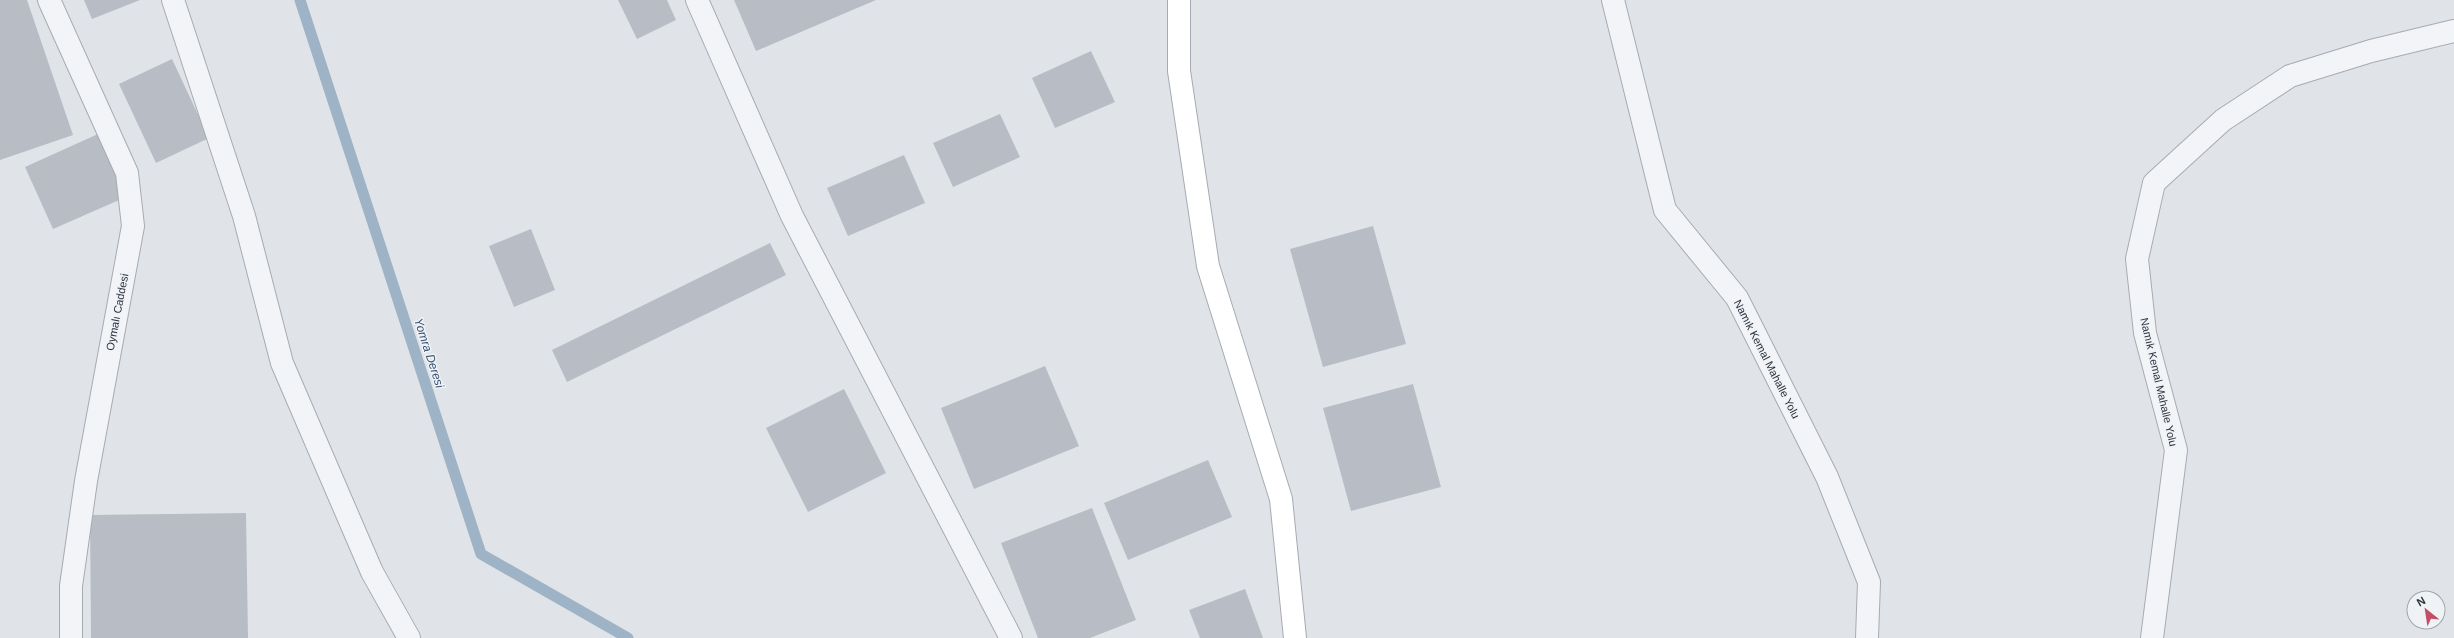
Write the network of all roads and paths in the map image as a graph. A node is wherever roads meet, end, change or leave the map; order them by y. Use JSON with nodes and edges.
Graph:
{"nodes":[{"id":1,"x":49,"y":0,"type":"edge"},
{"id":2,"x":173,"y":0,"type":"edge"},
{"id":3,"x":697,"y":0,"type":"edge"},
{"id":4,"x":1179,"y":0,"type":"edge"},
{"id":5,"x":1613,"y":0,"type":"edge"},
{"id":6,"x":2454,"y":31,"type":"edge"},
{"id":7,"x":71,"y":638,"type":"edge"},
{"id":8,"x":409,"y":638,"type":"edge"},
{"id":9,"x":1012,"y":638,"type":"edge"},
{"id":10,"x":1295,"y":638,"type":"edge"},
{"id":11,"x":1867,"y":638,"type":"edge"},
{"id":12,"x":2152,"y":638,"type":"edge"}],
"edges":[{"from":1,"to":7,"type":"street","name":"Oymalı Caddesi"},
{"from":2,"to":8,"type":"street"},
{"from":3,"to":9,"type":"street"},
{"from":4,"to":10,"type":"main road"},
{"from":5,"to":11,"type":"street","name":"Namık Kemal Mahalle Yolu"},
{"from":6,"to":12,"type":"street","name":"Namık Kemal Mahalle Yolu"}]}
